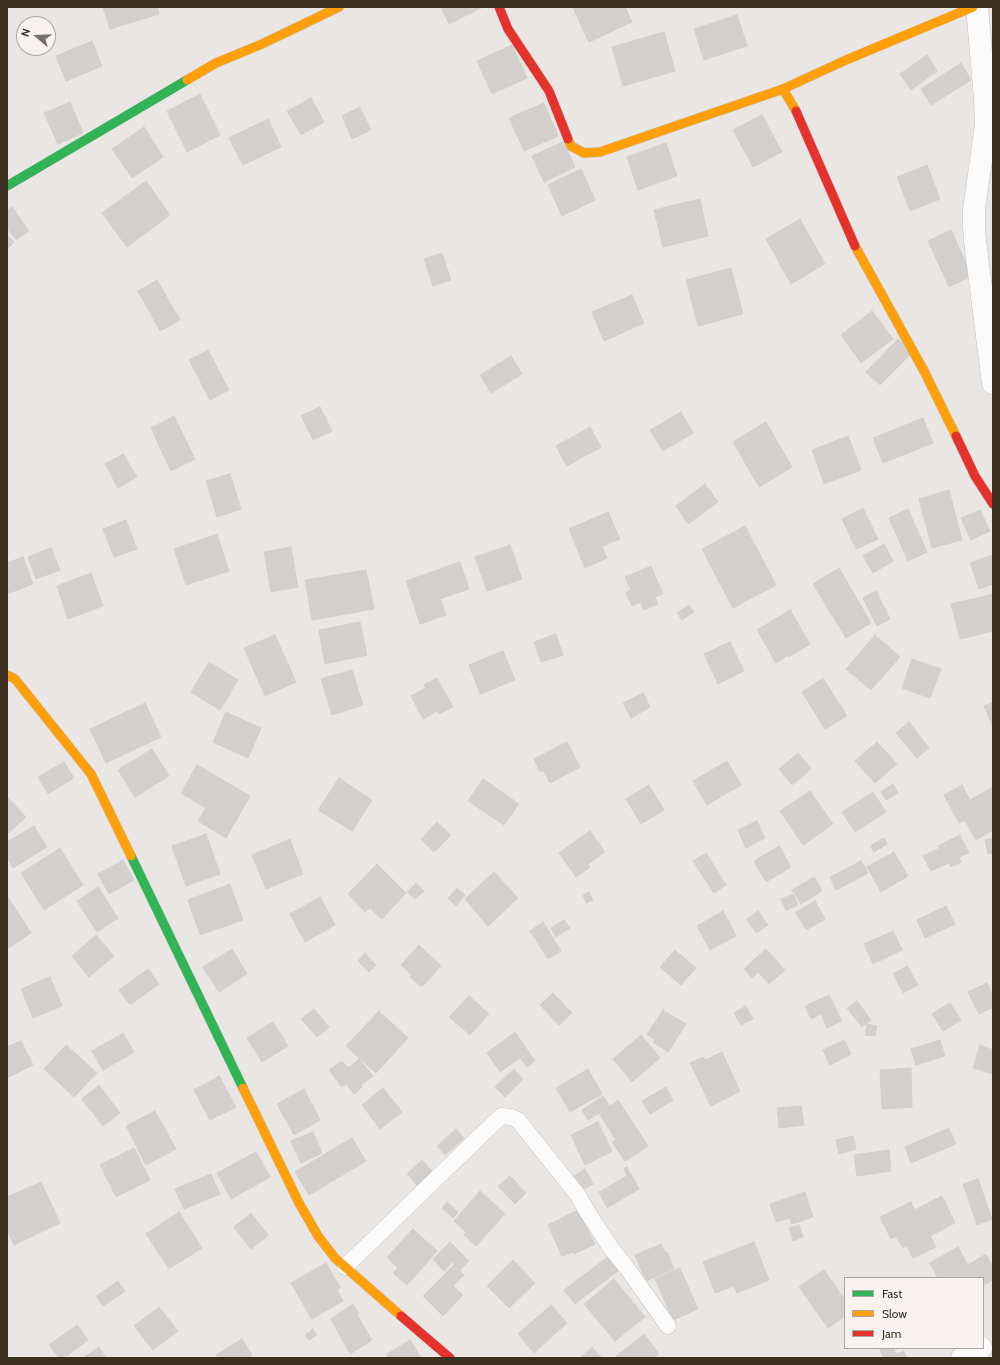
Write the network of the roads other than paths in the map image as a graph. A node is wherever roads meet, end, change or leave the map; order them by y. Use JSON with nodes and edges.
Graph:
{"nodes":[{"id":1,"x":339,"y":7,"type":"edge"},
{"id":2,"x":499,"y":7,"type":"edge"},
{"id":3,"x":973,"y":7,"type":"edge"},
{"id":4,"x":977,"y":7,"type":"edge"},
{"id":5,"x":783,"y":89,"type":"junction"},
{"id":6,"x":7,"y":186,"type":"edge"},
{"id":7,"x":993,"y":383,"type":"edge"},
{"id":8,"x":993,"y":504,"type":"edge"},
{"id":9,"x":7,"y":675,"type":"edge"},
{"id":10,"x":345,"y":1267,"type":"junction"},
{"id":11,"x":668,"y":1326,"type":"dead end"},
{"id":12,"x":993,"y":1342,"type":"edge"},
{"id":13,"x":984,"y":1347,"type":"edge"},
{"id":14,"x":980,"y":1349,"type":"edge"},
{"id":15,"x":450,"y":1358,"type":"edge"},
{"id":16,"x":962,"y":1358,"type":"edge"}],
"edges":[{"from":1,"to":6,"type":"street"},
{"from":2,"to":5,"type":"street"},
{"from":3,"to":5,"type":"street"},
{"from":4,"to":7,"type":"street"},
{"from":5,"to":8,"type":"street"},
{"from":9,"to":10,"type":"street"},
{"from":10,"to":11,"type":"lane"},
{"from":10,"to":15,"type":"street"},
{"from":12,"to":13,"type":"street"},
{"from":14,"to":16,"type":"street"}]}
